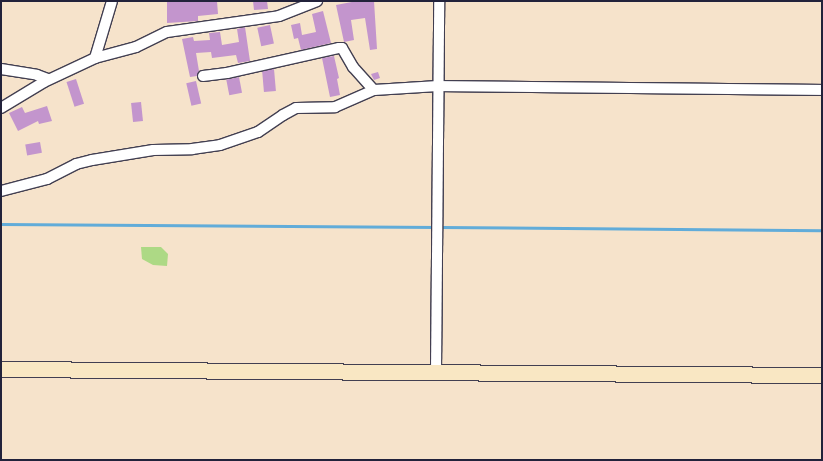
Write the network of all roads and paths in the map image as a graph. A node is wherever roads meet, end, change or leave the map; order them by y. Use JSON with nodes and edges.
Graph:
{"nodes":[{"id":1,"x":112,"y":1,"type":"edge"},
{"id":2,"x":317,"y":1,"type":"edge"},
{"id":3,"x":439,"y":1,"type":"edge"},
{"id":4,"x":95,"y":58,"type":"junction"},
{"id":5,"x":1,"y":69,"type":"edge"},
{"id":6,"x":203,"y":76,"type":"dead end"},
{"id":7,"x":48,"y":79,"type":"junction"},
{"id":8,"x":438,"y":86,"type":"junction"},
{"id":9,"x":374,"y":90,"type":"junction"},
{"id":10,"x":822,"y":90,"type":"edge"},
{"id":11,"x":1,"y":108,"type":"edge"},
{"id":12,"x":1,"y":192,"type":"edge"},
{"id":13,"x":1,"y":369,"type":"edge"},
{"id":14,"x":436,"y":372,"type":"junction"},
{"id":15,"x":822,"y":374,"type":"edge"}],
"edges":[{"from":1,"to":4,"type":"street"},
{"from":2,"to":4,"type":"street"},
{"from":3,"to":8,"type":"street"},
{"from":4,"to":7,"type":"street"},
{"from":5,"to":7,"type":"street"},
{"from":6,"to":9,"type":"street"},
{"from":7,"to":11,"type":"street"},
{"from":8,"to":9,"type":"street"},
{"from":8,"to":10,"type":"street"},
{"from":8,"to":14,"type":"street"},
{"from":9,"to":12,"type":"street"},
{"from":13,"to":14,"type":"street"},
{"from":14,"to":15,"type":"street"}]}
